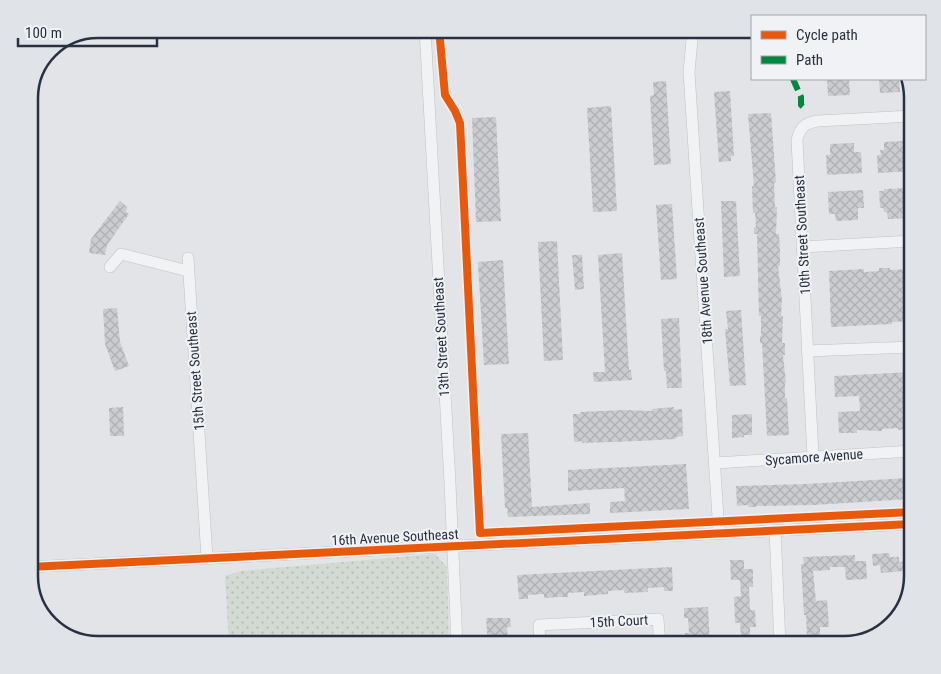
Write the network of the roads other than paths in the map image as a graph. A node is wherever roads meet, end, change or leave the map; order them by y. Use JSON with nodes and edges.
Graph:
{"nodes":[{"id":1,"x":425,"y":38,"type":"edge"},
{"id":2,"x":693,"y":38,"type":"edge"},
{"id":3,"x":904,"y":116,"type":"edge"},
{"id":4,"x":904,"y":241,"type":"edge"},
{"id":5,"x":802,"y":247,"type":"junction"},
{"id":6,"x":188,"y":258,"type":"dead end"},
{"id":7,"x":110,"y":267,"type":"dead end"},
{"id":8,"x":188,"y":271,"type":"junction"},
{"id":9,"x":904,"y":347,"type":"edge"},
{"id":10,"x":807,"y":351,"type":"junction"},
{"id":11,"x":904,"y":451,"type":"edge"},
{"id":12,"x":813,"y":457,"type":"junction"},
{"id":13,"x":715,"y":463,"type":"junction"},
{"id":14,"x":904,"y":524,"type":"edge"},
{"id":15,"x":775,"y":530,"type":"junction"},
{"id":16,"x":719,"y":533,"type":"junction"},
{"id":17,"x":453,"y":546,"type":"junction"},
{"id":18,"x":207,"y":558,"type":"junction"},
{"id":19,"x":38,"y":566,"type":"edge"},
{"id":20,"x":457,"y":636,"type":"edge"},
{"id":21,"x":540,"y":636,"type":"edge"},
{"id":22,"x":659,"y":636,"type":"edge"},
{"id":23,"x":780,"y":636,"type":"edge"}],
"edges":[{"from":1,"to":17,"type":"street","name":"13th Street Southeast"},
{"from":2,"to":13,"type":"street","name":"18th Avenue Southeast"},
{"from":3,"to":5,"type":"street","name":"10th Street Southeast"},
{"from":4,"to":5,"type":"street"},
{"from":5,"to":10,"type":"street","name":"10th Street Southeast"},
{"from":6,"to":8,"type":"street","name":"15th Street Southeast"},
{"from":7,"to":8,"type":"street"},
{"from":8,"to":18,"type":"street","name":"15th Street Southeast"},
{"from":9,"to":10,"type":"street"},
{"from":10,"to":12,"type":"street","name":"10th Street Southeast"},
{"from":11,"to":12,"type":"street","name":"Sycamore Avenue"},
{"from":12,"to":13,"type":"street","name":"Sycamore Avenue"},
{"from":13,"to":16,"type":"street","name":"18th Avenue Southeast"},
{"from":14,"to":15,"type":"street","name":"16th Avenue Southeast"},
{"from":15,"to":16,"type":"street","name":"16th Avenue Southeast"},
{"from":15,"to":23,"type":"street"},
{"from":16,"to":17,"type":"street","name":"16th Avenue Southeast"},
{"from":17,"to":18,"type":"street","name":"16th Avenue Southeast"},
{"from":17,"to":20,"type":"street","name":"13th Street Southeast"},
{"from":18,"to":19,"type":"street","name":"16th Avenue Southeast"},
{"from":21,"to":22,"type":"street","name":"15th Court"}]}
